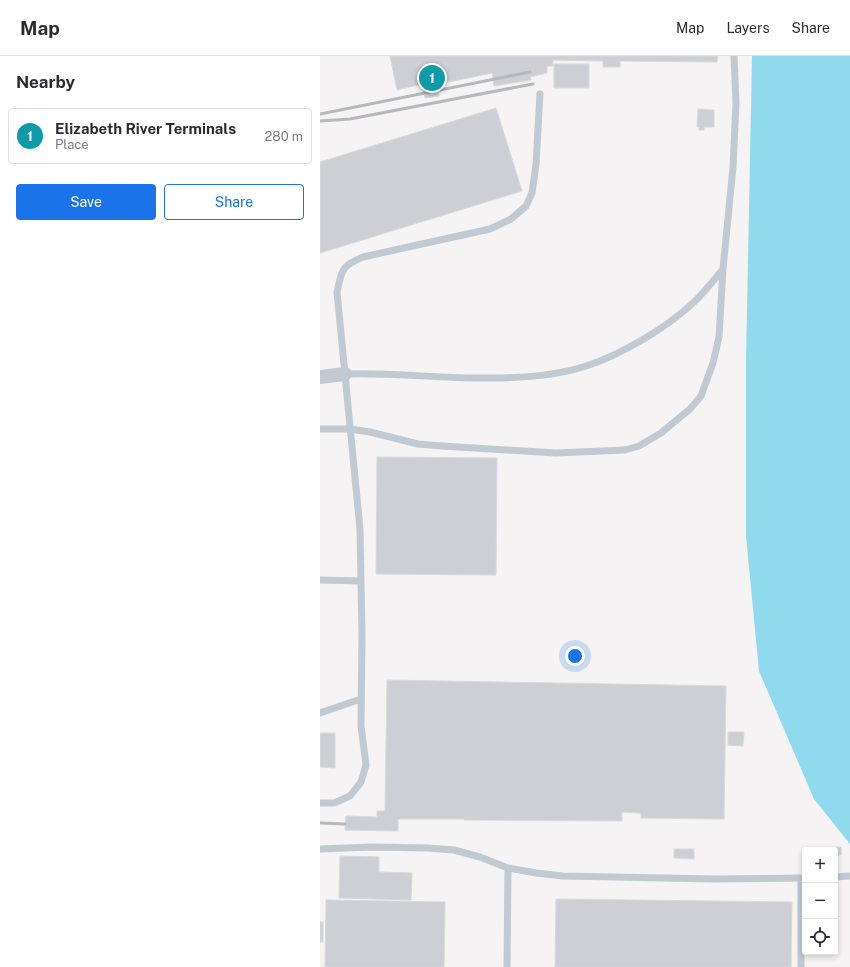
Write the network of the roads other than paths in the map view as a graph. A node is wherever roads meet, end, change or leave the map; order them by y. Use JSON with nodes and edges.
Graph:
{"nodes":[{"id":1,"x":734,"y":56,"type":"edge"},
{"id":2,"x":540,"y":94,"type":"dead end"},
{"id":3,"x":723,"y":269,"type":"junction"},
{"id":4,"x":344,"y":374,"type":"junction"},
{"id":5,"x":320,"y":377,"type":"edge"},
{"id":6,"x":320,"y":429,"type":"edge"},
{"id":7,"x":350,"y":429,"type":"junction"},
{"id":8,"x":320,"y":580,"type":"edge"},
{"id":9,"x":361,"y":581,"type":"junction"},
{"id":10,"x":362,"y":699,"type":"junction"},
{"id":11,"x":320,"y":713,"type":"edge"},
{"id":12,"x":320,"y":803,"type":"edge"},
{"id":13,"x":320,"y":849,"type":"edge"},
{"id":14,"x":508,"y":868,"type":"junction"},
{"id":15,"x":850,"y":876,"type":"edge"},
{"id":16,"x":838,"y":877,"type":"edge"},
{"id":17,"x":802,"y":878,"type":"edge"},
{"id":18,"x":803,"y":883,"type":"edge"},
{"id":19,"x":507,"y":967,"type":"edge"},
{"id":20,"x":801,"y":967,"type":"edge"}],
"edges":[{"from":1,"to":3,"type":"lane"},
{"from":2,"to":4,"type":"lane"},
{"from":3,"to":4,"type":"lane"},
{"from":3,"to":7,"type":"lane"},
{"from":4,"to":5,"type":"street"},
{"from":4,"to":7,"type":"lane"},
{"from":6,"to":7,"type":"lane"},
{"from":7,"to":9,"type":"lane"},
{"from":8,"to":9,"type":"lane"},
{"from":9,"to":10,"type":"lane"},
{"from":10,"to":11,"type":"lane"},
{"from":10,"to":12,"type":"lane"},
{"from":13,"to":14,"type":"lane"},
{"from":14,"to":17,"type":"lane"},
{"from":14,"to":19,"type":"lane"},
{"from":15,"to":16,"type":"lane"},
{"from":18,"to":20,"type":"lane"}]}
